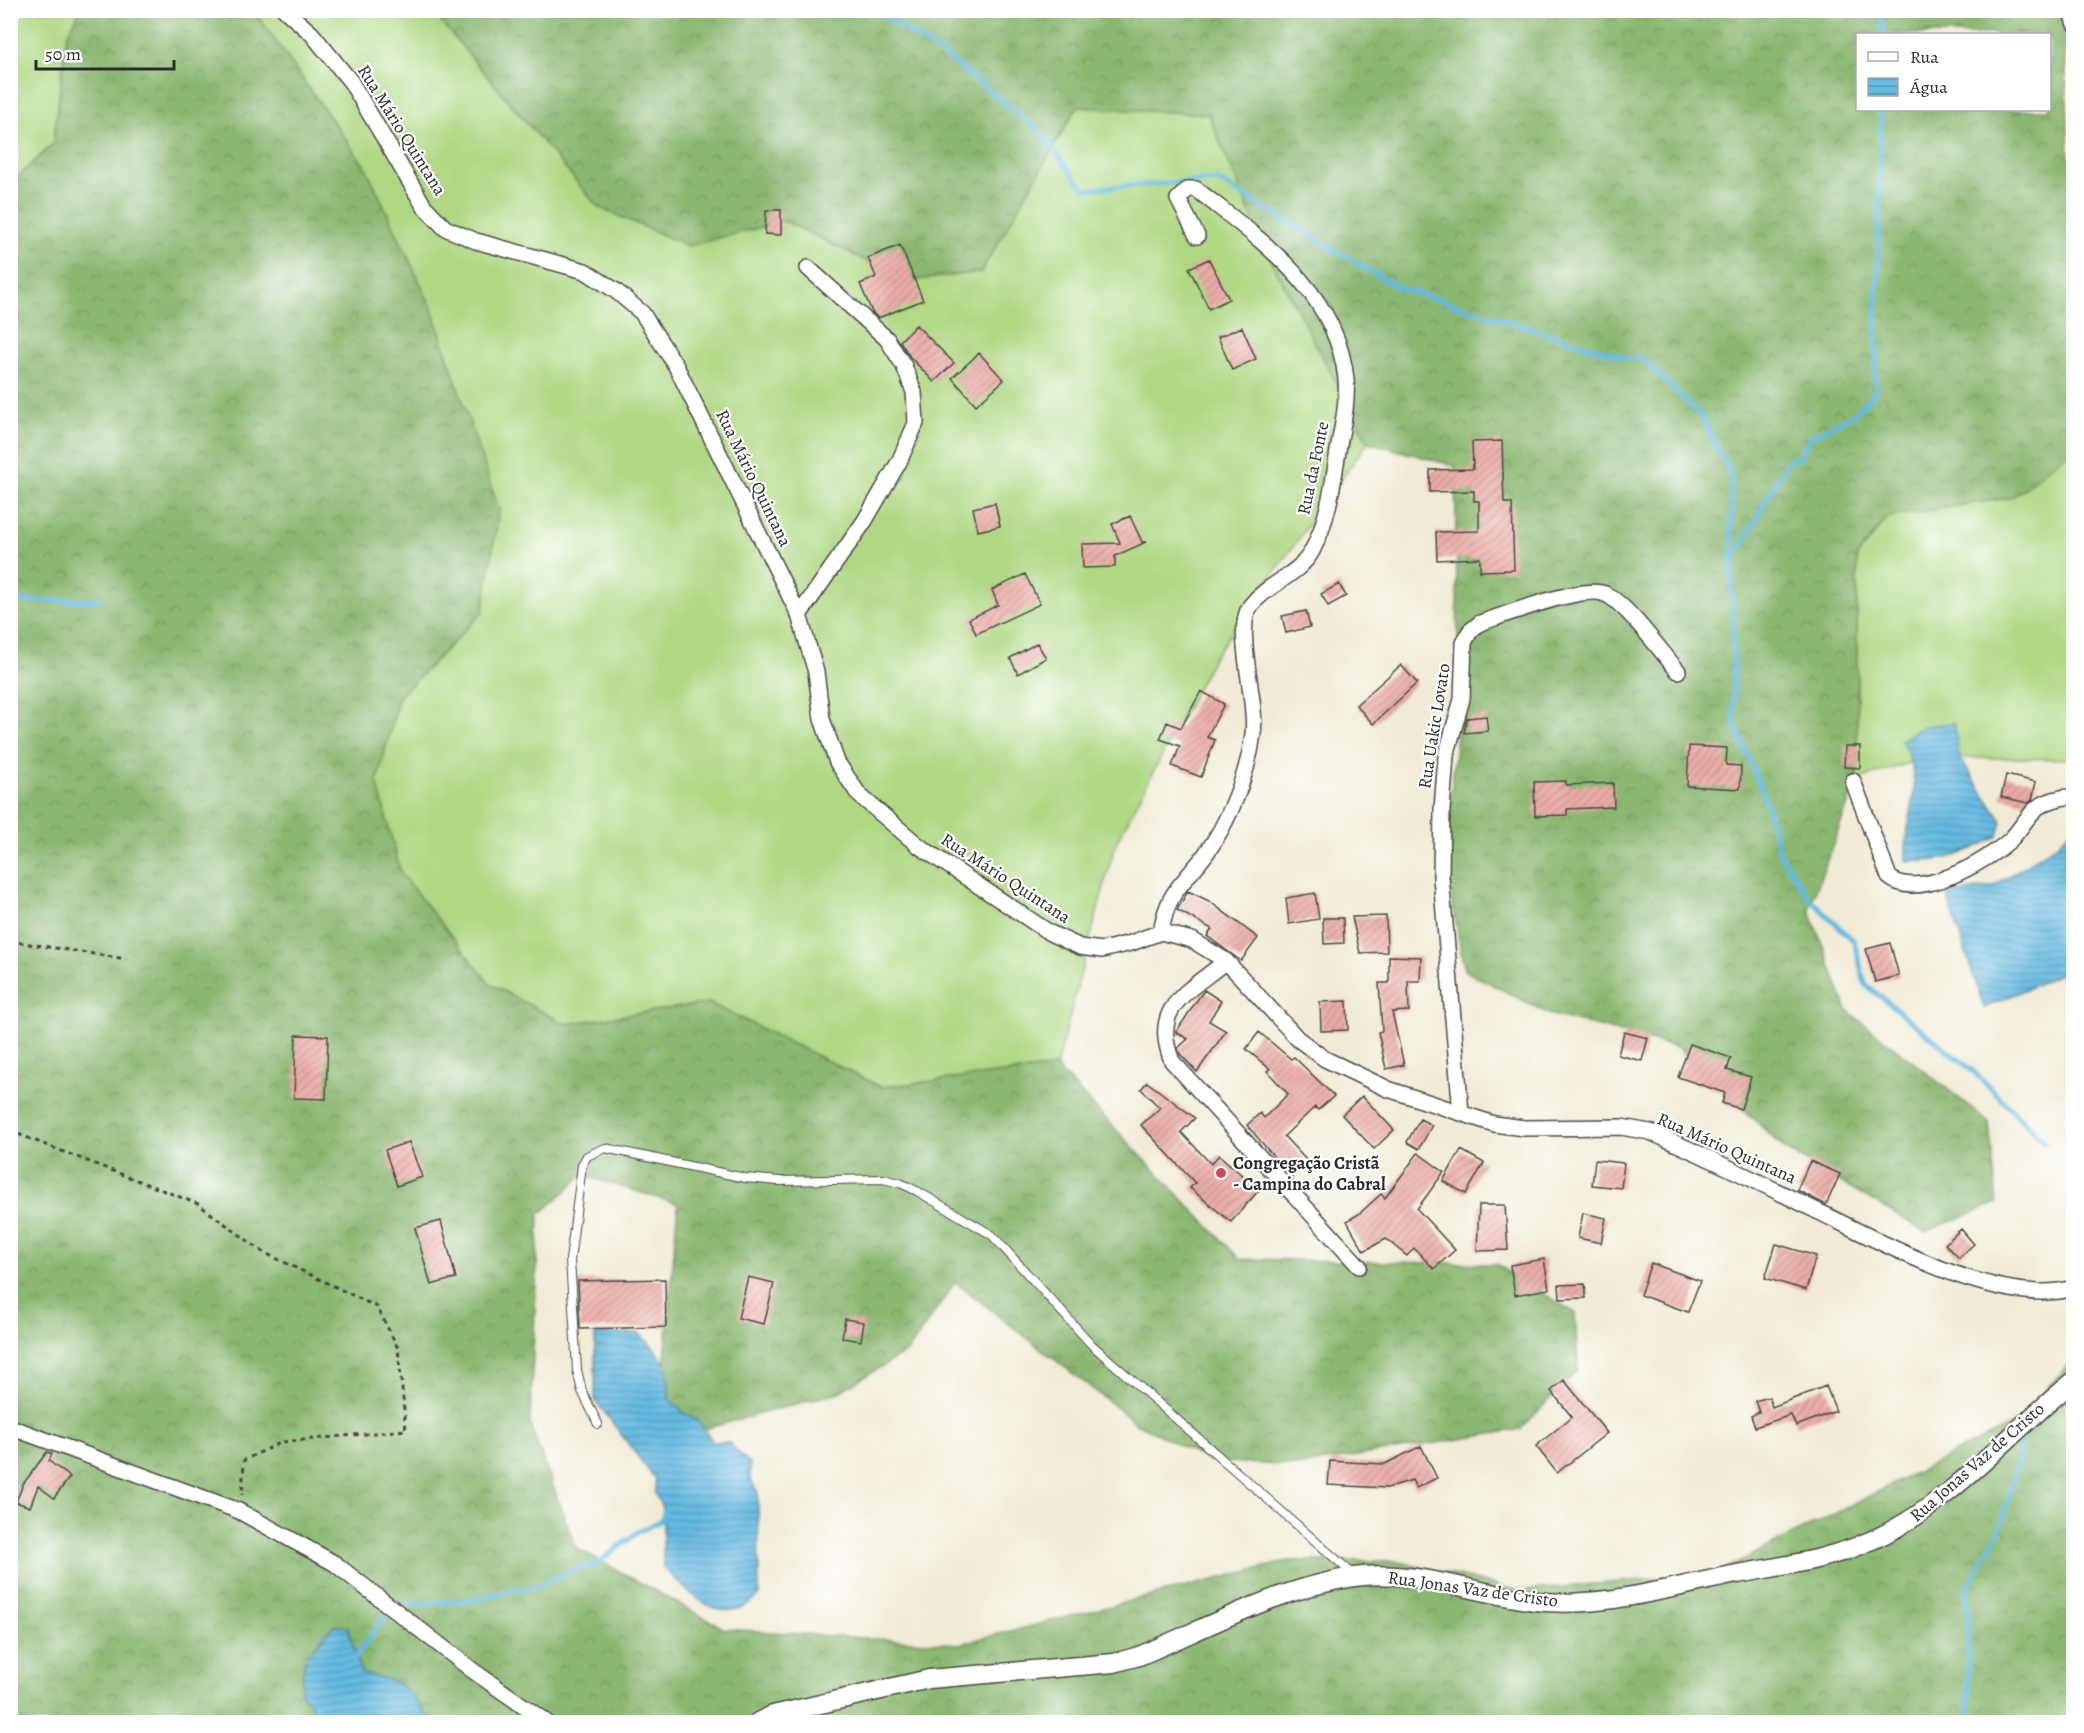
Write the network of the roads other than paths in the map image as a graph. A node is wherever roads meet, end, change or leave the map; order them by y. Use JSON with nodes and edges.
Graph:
{"nodes":[{"id":1,"x":285,"y":10,"type":"edge"},
{"id":2,"x":2071,"y":10,"type":"edge"},
{"id":3,"x":2073,"y":22,"type":"edge"},
{"id":4,"x":1197,"y":236,"type":"dead end"},
{"id":5,"x":808,"y":268,"type":"dead end"},
{"id":6,"x":799,"y":615,"type":"junction"},
{"id":7,"x":1678,"y":671,"type":"dead end"},
{"id":8,"x":1853,"y":781,"type":"dead end"},
{"id":9,"x":2073,"y":797,"type":"edge"},
{"id":10,"x":1161,"y":932,"type":"junction"},
{"id":11,"x":1226,"y":961,"type":"junction"},
{"id":12,"x":1461,"y":1113,"type":"junction"},
{"id":13,"x":1359,"y":1266,"type":"dead end"},
{"id":14,"x":2073,"y":1288,"type":"edge"},
{"id":15,"x":2073,"y":1381,"type":"edge"},
{"id":16,"x":598,"y":1424,"type":"dead end"},
{"id":17,"x":10,"y":1427,"type":"edge"},
{"id":18,"x":1355,"y":1576,"type":"junction"},
{"id":19,"x":546,"y":1722,"type":"edge"},
{"id":20,"x":758,"y":1722,"type":"edge"}],
"edges":[{"from":1,"to":6,"type":"street","name":"Rua Mário Quintana"},
{"from":2,"to":3,"type":"street"},
{"from":4,"to":10,"type":"street","name":"Rua da Fonte"},
{"from":5,"to":6,"type":"street"},
{"from":6,"to":10,"type":"street","name":"Rua Mário Quintana"},
{"from":7,"to":12,"type":"street","name":"Rua Uakic Lovato"},
{"from":8,"to":9,"type":"street"},
{"from":10,"to":11,"type":"street","name":"Rua Mário Quintana"},
{"from":11,"to":12,"type":"street","name":"Rua Mário Quintana"},
{"from":11,"to":13,"type":"street"},
{"from":12,"to":14,"type":"street","name":"Rua Mário Quintana"},
{"from":15,"to":18,"type":"street","name":"Rua Jonas Vaz de Cristo"},
{"from":16,"to":18,"type":"lane"},
{"from":17,"to":19,"type":"street"},
{"from":18,"to":20,"type":"street","name":"Rua Jonas Vaz de Cristo"}]}
